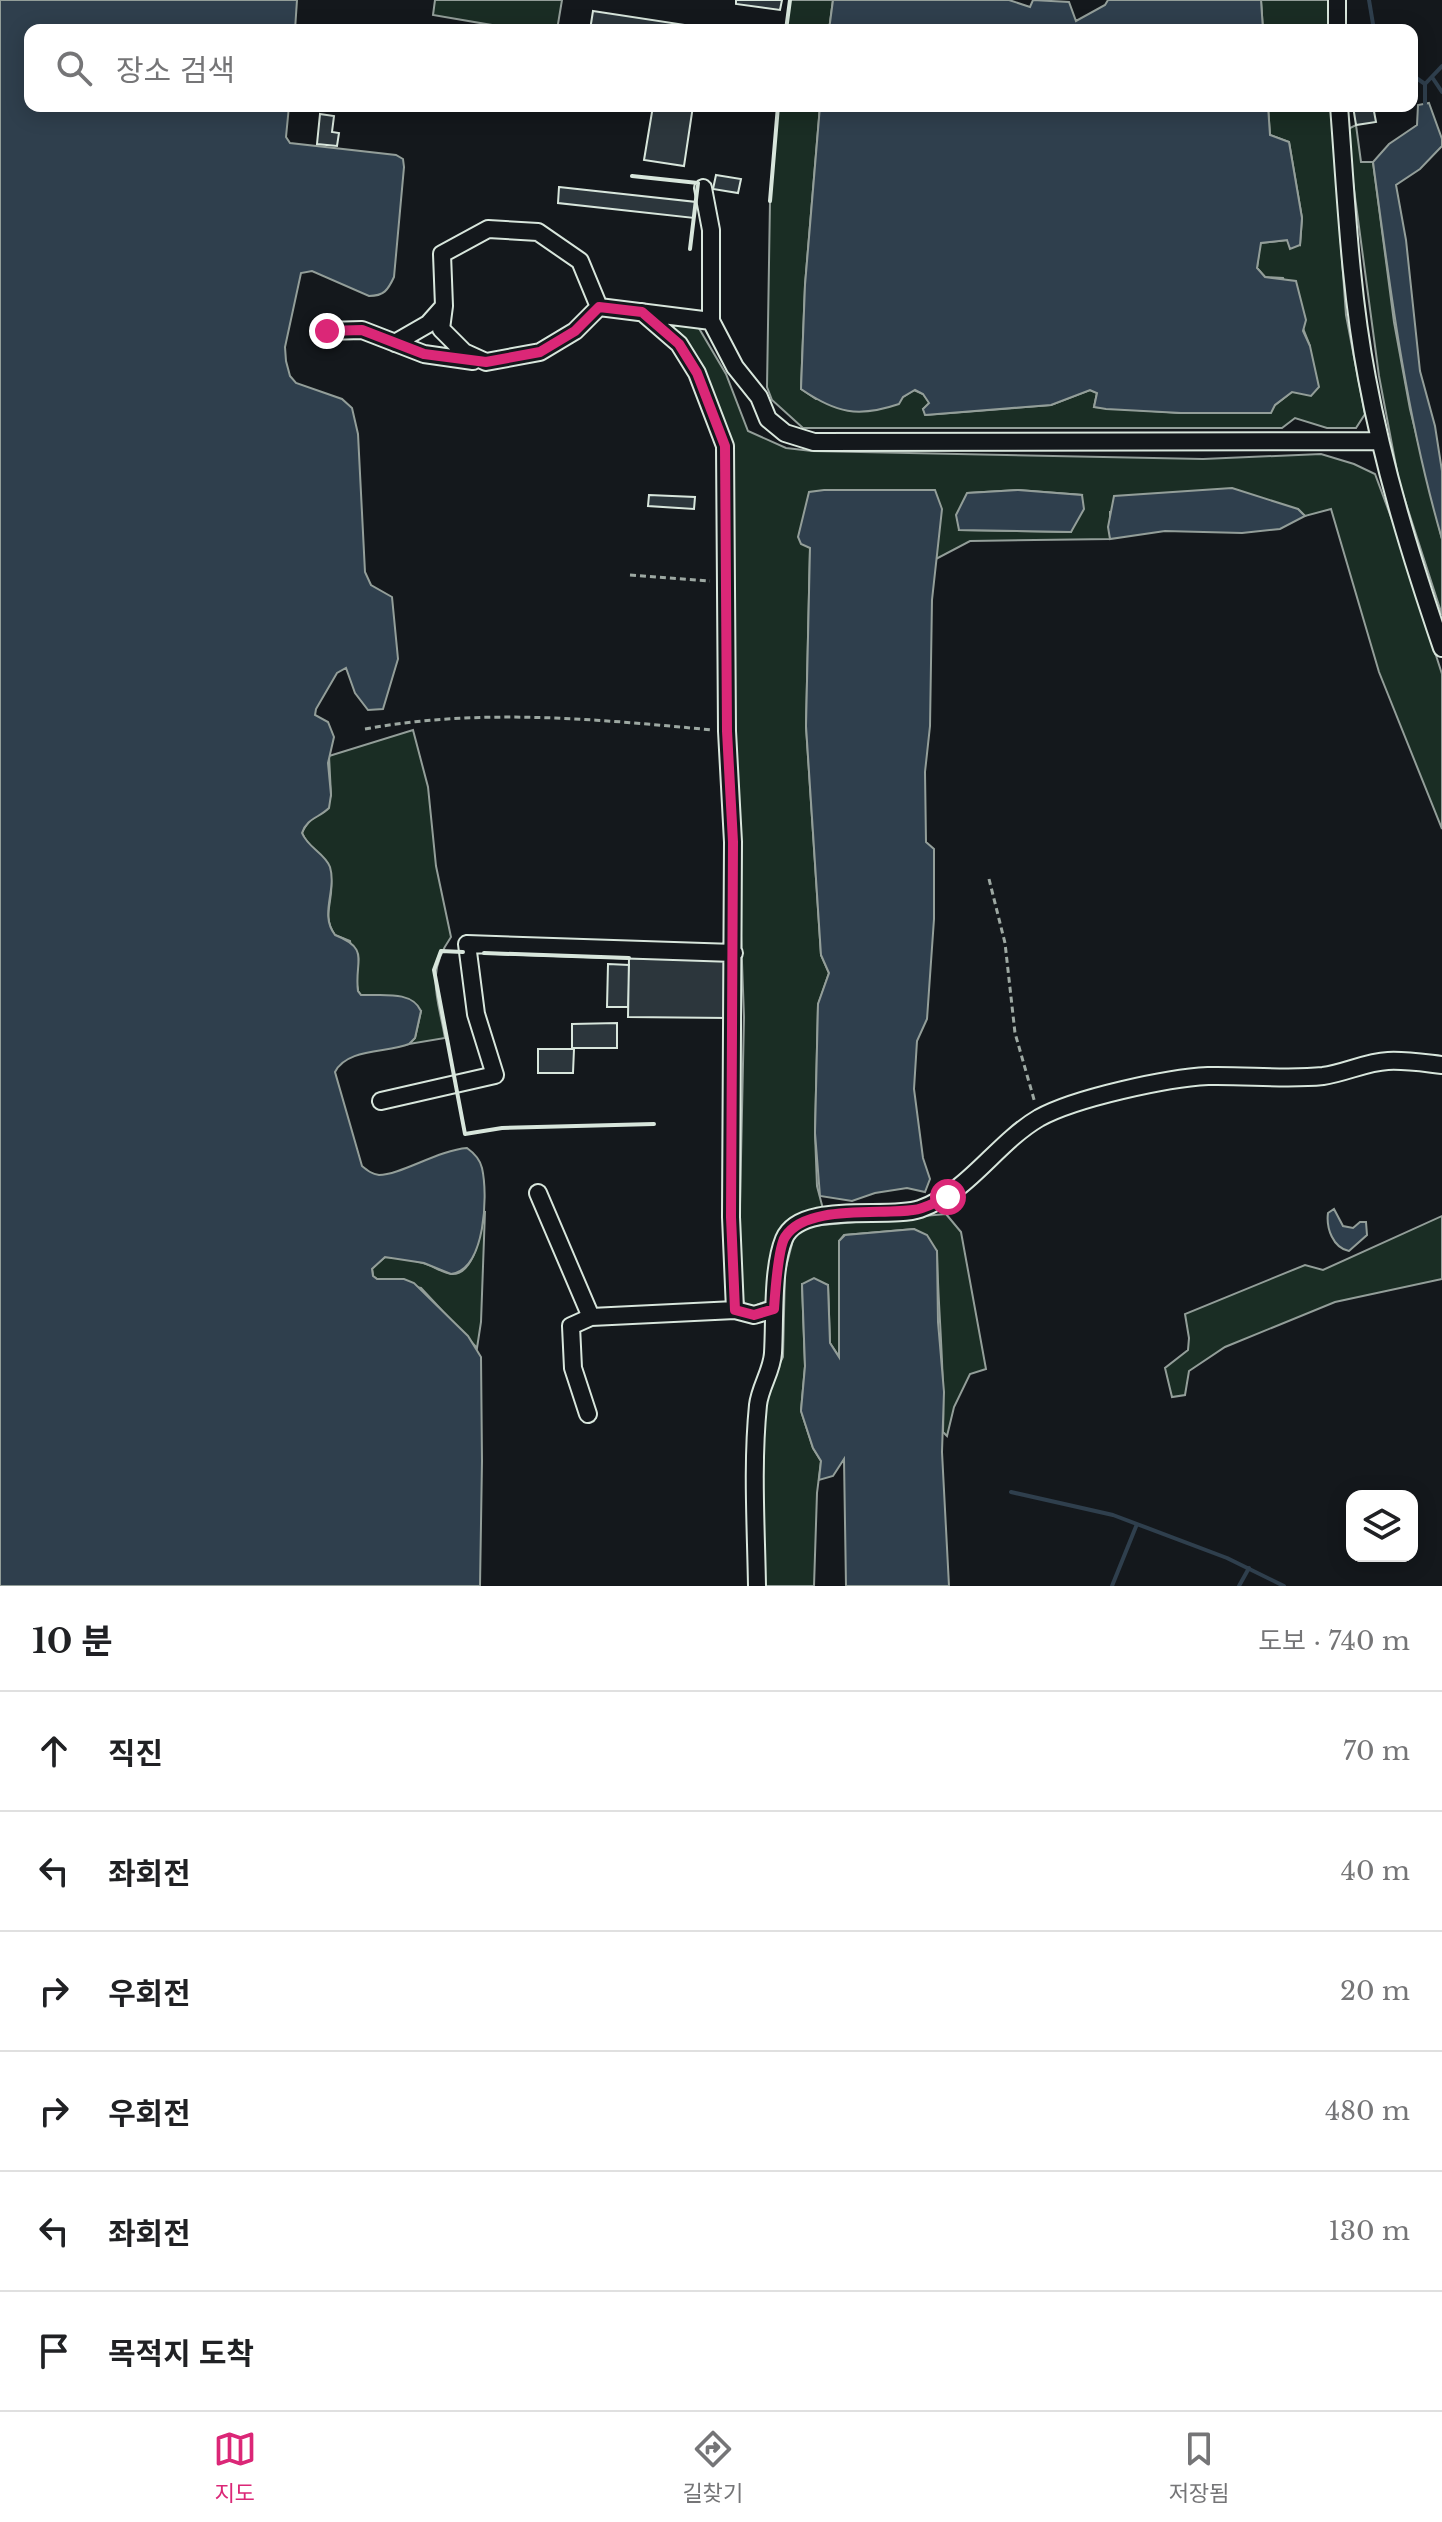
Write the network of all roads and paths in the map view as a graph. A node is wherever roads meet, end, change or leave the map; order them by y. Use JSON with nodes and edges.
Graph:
{"nodes":[{"id":1,"x":1337,"y":0,"type":"edge"},
{"id":2,"x":1337,"y":24,"type":"edge"},
{"id":3,"x":1340,"y":112,"type":"edge"},
{"id":4,"x":703,"y":188,"type":"dead end"},
{"id":5,"x":444,"y":306,"type":"junction"},
{"id":6,"x":599,"y":307,"type":"junction"},
{"id":7,"x":642,"y":312,"type":"junction"},
{"id":8,"x":711,"y":321,"type":"junction"},
{"id":9,"x":327,"y":331,"type":"dead end"},
{"id":10,"x":395,"y":343,"type":"junction"},
{"id":11,"x":486,"y":362,"type":"junction"},
{"id":12,"x":1380,"y":441,"type":"junction"},
{"id":13,"x":630,"y":575,"type":"dead end"},
{"id":14,"x":726,"y":582,"type":"junction"},
{"id":15,"x":1442,"y":648,"type":"edge"},
{"id":16,"x":365,"y":729,"type":"dead end"},
{"id":17,"x":727,"y":731,"type":"junction"},
{"id":18,"x":989,"y":879,"type":"dead end"},
{"id":19,"x":734,"y":953,"type":"junction"},
{"id":20,"x":1442,"y":1065,"type":"edge"},
{"id":21,"x":381,"y":1101,"type":"dead end"},
{"id":22,"x":1040,"y":1118,"type":"junction"},
{"id":23,"x":538,"y":1193,"type":"dead end"},
{"id":24,"x":774,"y":1309,"type":"junction"},
{"id":25,"x":735,"y":1310,"type":"junction"},
{"id":26,"x":591,"y":1317,"type":"junction"},
{"id":27,"x":588,"y":1414,"type":"dead end"},
{"id":28,"x":757,"y":1586,"type":"edge"}],
"edges":[{"from":1,"to":2,"type":"street"},
{"from":3,"to":12,"type":"street"},
{"from":4,"to":8,"type":"street"},
{"from":5,"to":6,"type":"street"},
{"from":5,"to":10,"type":"street"},
{"from":5,"to":11,"type":"street"},
{"from":6,"to":7,"type":"street"},
{"from":6,"to":11,"type":"street"},
{"from":7,"to":8,"type":"street"},
{"from":7,"to":14,"type":"street"},
{"from":8,"to":12,"type":"street"},
{"from":9,"to":10,"type":"street"},
{"from":10,"to":11,"type":"street"},
{"from":12,"to":15,"type":"street"},
{"from":13,"to":14,"type":"path"},
{"from":14,"to":17,"type":"street"},
{"from":16,"to":17,"type":"path"},
{"from":17,"to":19,"type":"street"},
{"from":18,"to":22,"type":"path"},
{"from":19,"to":21,"type":"street"},
{"from":19,"to":25,"type":"street"},
{"from":20,"to":22,"type":"street"},
{"from":22,"to":24,"type":"street"},
{"from":23,"to":26,"type":"street"},
{"from":24,"to":25,"type":"street"},
{"from":24,"to":28,"type":"street"},
{"from":25,"to":26,"type":"street"},
{"from":26,"to":27,"type":"street"}]}
